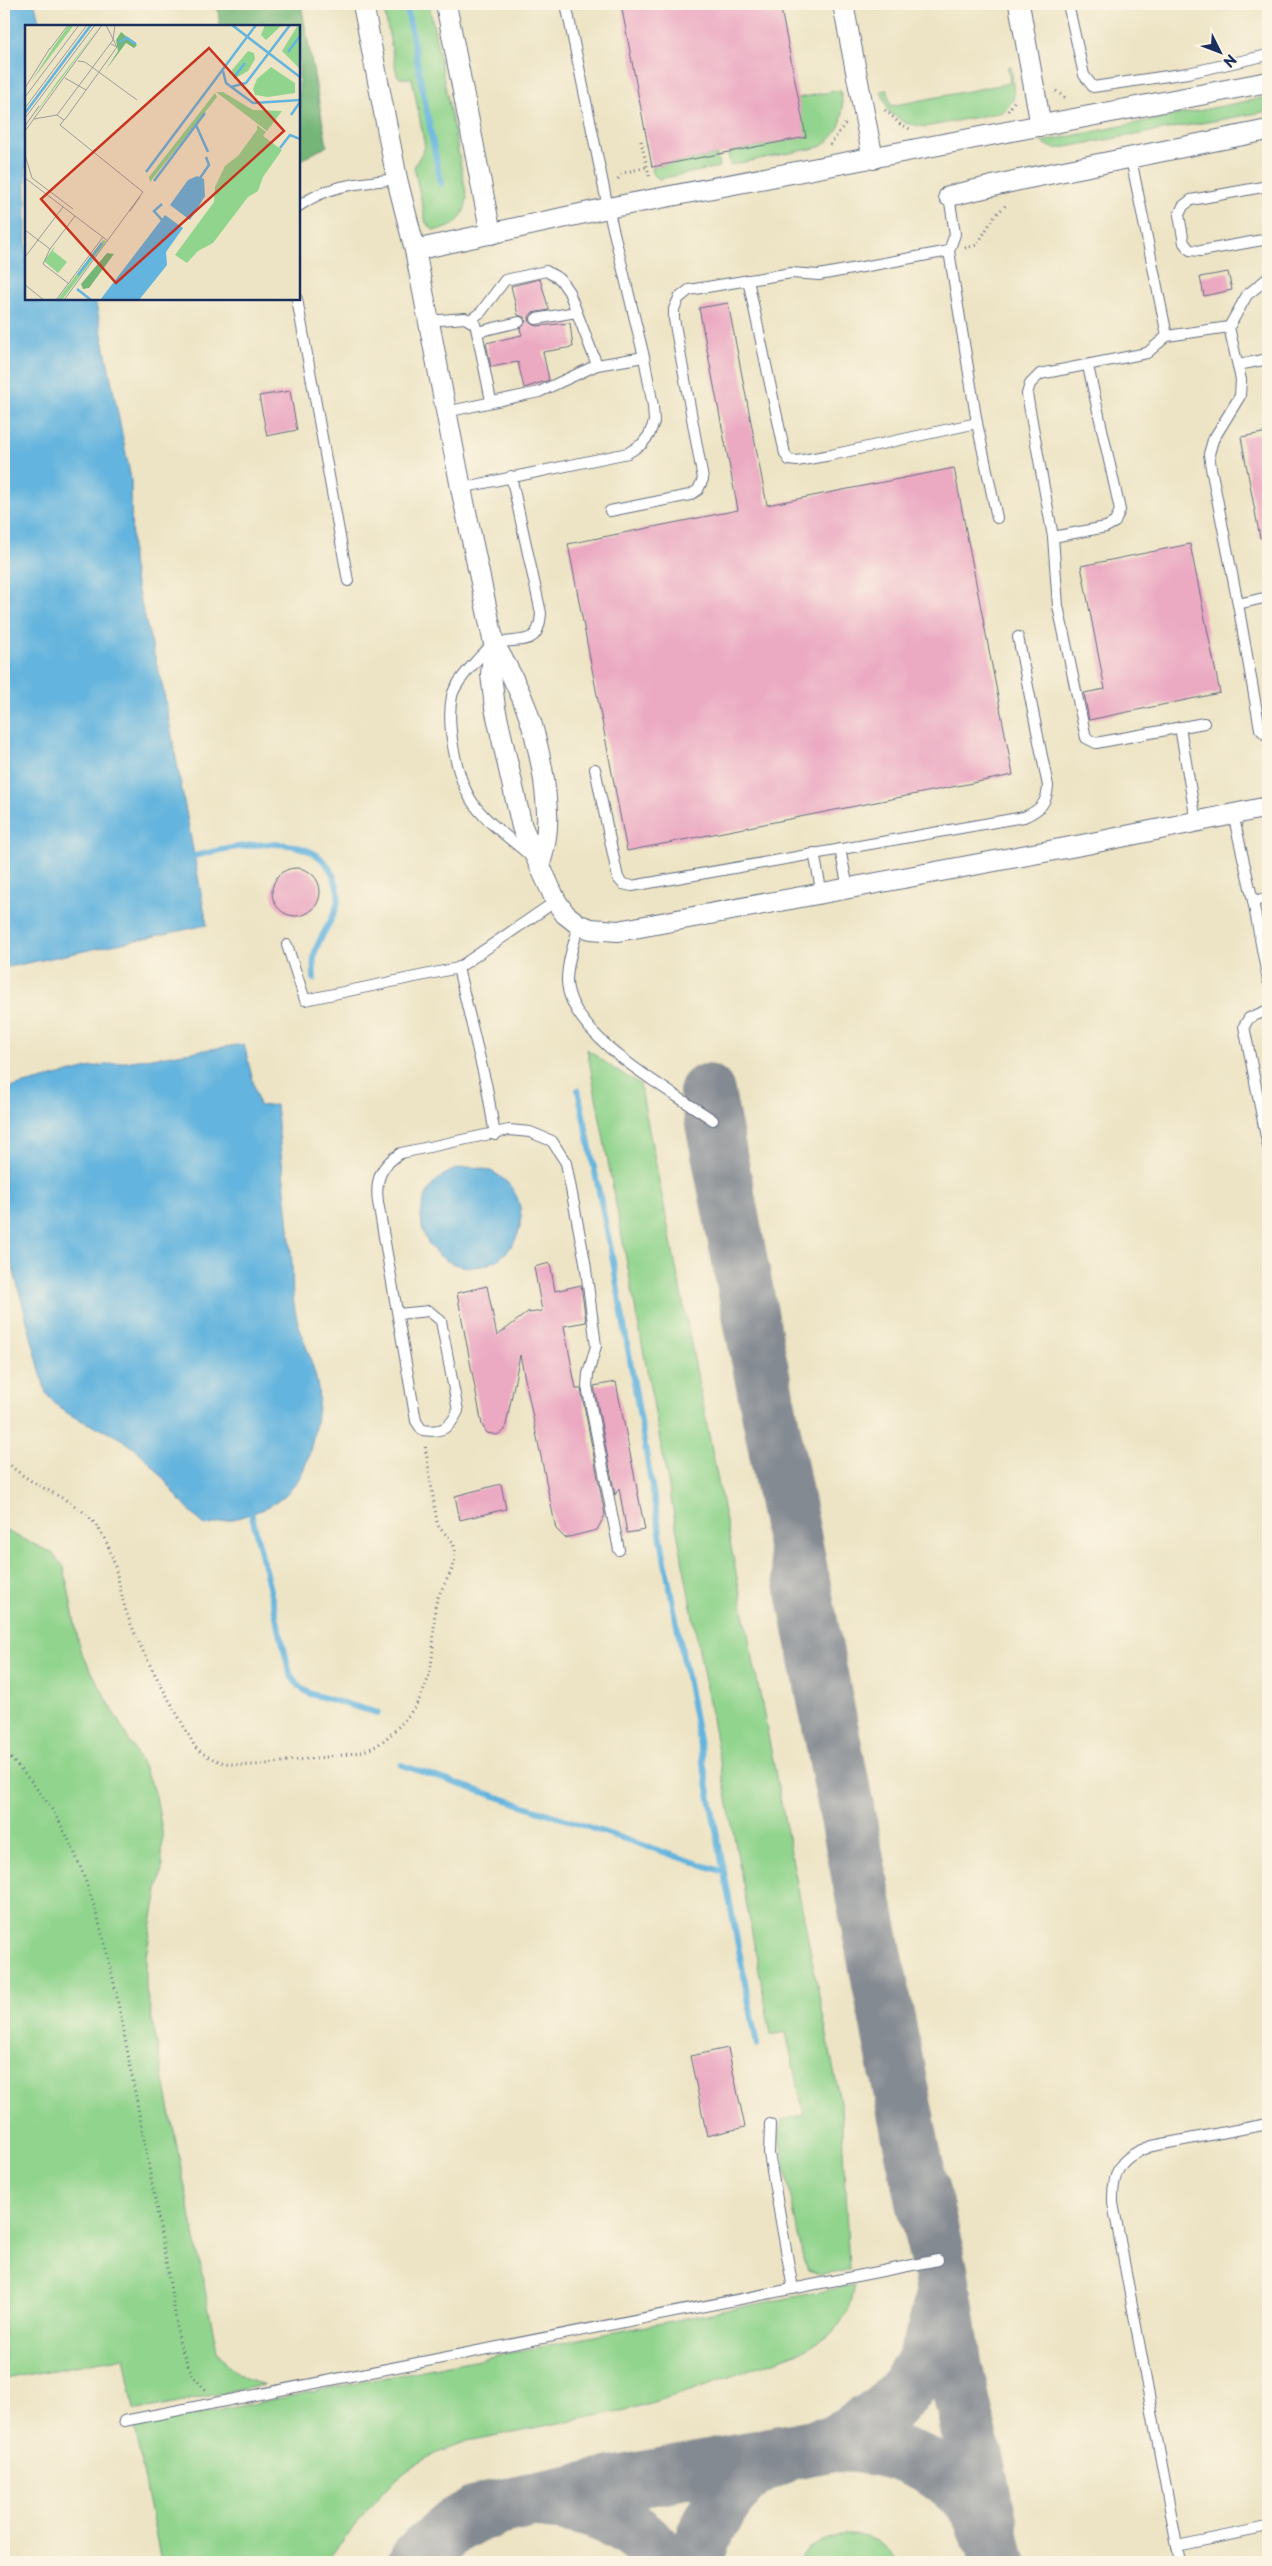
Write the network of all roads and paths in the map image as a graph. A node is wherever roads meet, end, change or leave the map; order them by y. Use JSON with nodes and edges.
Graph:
{"nodes":[{"id":1,"x":363,"y":4,"type":"edge"},
{"id":2,"x":446,"y":4,"type":"edge"},
{"id":3,"x":566,"y":4,"type":"edge"},
{"id":4,"x":842,"y":4,"type":"edge"},
{"id":5,"x":1019,"y":4,"type":"edge"},
{"id":6,"x":1068,"y":4,"type":"edge"},
{"id":7,"x":1268,"y":55,"type":"edge"},
{"id":8,"x":1268,"y":82,"type":"edge"},
{"id":9,"x":1018,"y":91,"type":"dead end"},
{"id":10,"x":883,"y":107,"type":"dead end"},
{"id":11,"x":1005,"y":114,"type":"dead end"},
{"id":12,"x":847,"y":119,"type":"dead end"},
{"id":13,"x":1041,"y":126,"type":"junction"},
{"id":14,"x":918,"y":130,"type":"dead end"},
{"id":15,"x":1268,"y":130,"type":"edge"},
{"id":16,"x":641,"y":141,"type":"dead end"},
{"id":17,"x":824,"y":150,"type":"dead end"},
{"id":18,"x":873,"y":159,"type":"junction"},
{"id":19,"x":1131,"y":159,"type":"junction"},
{"id":20,"x":647,"y":167,"type":"junction"},
{"id":21,"x":397,"y":179,"type":"junction"},
{"id":22,"x":656,"y":182,"type":"dead end"},
{"id":23,"x":603,"y":184,"type":"junction"},
{"id":24,"x":1268,"y":186,"type":"edge"},
{"id":25,"x":949,"y":196,"type":"joint"},
{"id":26,"x":1015,"y":199,"type":"dead end"},
{"id":27,"x":300,"y":205,"type":"edge"},
{"id":28,"x":608,"y":208,"type":"junction"},
{"id":29,"x":491,"y":234,"type":"junction"},
{"id":30,"x":1268,"y":239,"type":"edge"},
{"id":31,"x":415,"y":250,"type":"junction"},
{"id":32,"x":949,"y":252,"type":"junction"},
{"id":33,"x":1268,"y":278,"type":"edge"},
{"id":34,"x":748,"y":280,"type":"junction"},
{"id":35,"x":297,"y":300,"type":"edge"},
{"id":36,"x":576,"y":312,"type":"junction"},
{"id":37,"x":536,"y":319,"type":"dead end"},
{"id":38,"x":470,"y":320,"type":"junction"},
{"id":39,"x":428,"y":321,"type":"junction"},
{"id":40,"x":519,"y":322,"type":"dead end"},
{"id":41,"x":1229,"y":327,"type":"junction"},
{"id":42,"x":477,"y":332,"type":"junction"},
{"id":43,"x":1167,"y":336,"type":"junction"},
{"id":44,"x":644,"y":357,"type":"junction"},
{"id":45,"x":1268,"y":359,"type":"edge"},
{"id":46,"x":597,"y":365,"type":"junction"},
{"id":47,"x":1088,"y":366,"type":"junction"},
{"id":48,"x":1238,"y":366,"type":"junction"},
{"id":49,"x":491,"y":401,"type":"junction"},
{"id":50,"x":446,"y":412,"type":"junction"},
{"id":51,"x":977,"y":423,"type":"junction"},
{"id":52,"x":511,"y":476,"type":"junction"},
{"id":53,"x":461,"y":488,"type":"junction"},
{"id":54,"x":610,"y":511,"type":"dead end"},
{"id":55,"x":997,"y":518,"type":"dead end"},
{"id":56,"x":1053,"y":537,"type":"junction"},
{"id":57,"x":348,"y":581,"type":"dead end"},
{"id":58,"x":1268,"y":597,"type":"edge"},
{"id":59,"x":1238,"y":604,"type":"junction"},
{"id":60,"x":1018,"y":637,"type":"dead end"},
{"id":61,"x":494,"y":644,"type":"junction"},
{"id":62,"x":1204,"y":723,"type":"dead end"},
{"id":63,"x":1180,"y":727,"type":"junction"},
{"id":64,"x":1268,"y":737,"type":"edge"},
{"id":65,"x":595,"y":769,"type":"dead end"},
{"id":66,"x":1268,"y":807,"type":"edge"},
{"id":67,"x":1233,"y":814,"type":"junction"},
{"id":68,"x":1196,"y":821,"type":"junction"},
{"id":69,"x":840,"y":849,"type":"junction"},
{"id":70,"x":814,"y":853,"type":"junction"},
{"id":71,"x":540,"y":864,"type":"junction"},
{"id":72,"x":848,"y":888,"type":"junction"},
{"id":73,"x":822,"y":894,"type":"junction"},
{"id":74,"x":1268,"y":898,"type":"edge"},
{"id":75,"x":556,"y":901,"type":"junction"},
{"id":76,"x":1253,"y":901,"type":"junction"},
{"id":77,"x":579,"y":925,"type":"junction"},
{"id":78,"x":287,"y":945,"type":"dead end"},
{"id":79,"x":458,"y":968,"type":"junction"},
{"id":80,"x":1268,"y":981,"type":"edge"},
{"id":81,"x":1268,"y":1010,"type":"edge"},
{"id":82,"x":713,"y":1120,"type":"dead end"},
{"id":83,"x":495,"y":1135,"type":"junction"},
{"id":84,"x":1268,"y":1147,"type":"edge"},
{"id":85,"x":398,"y":1314,"type":"junction"},
{"id":86,"x":422,"y":1430,"type":"junction"},
{"id":87,"x":4,"y":1458,"type":"edge"},
{"id":88,"x":619,"y":1550,"type":"dead end"},
{"id":89,"x":4,"y":1751,"type":"edge"},
{"id":90,"x":770,"y":2124,"type":"dead end"},
{"id":91,"x":1268,"y":2124,"type":"edge"},
{"id":92,"x":938,"y":2260,"type":"dead end"},
{"id":93,"x":793,"y":2289,"type":"junction"},
{"id":94,"x":215,"y":2403,"type":"junction"},
{"id":95,"x":124,"y":2421,"type":"dead end"},
{"id":96,"x":1268,"y":2528,"type":"edge"},
{"id":97,"x":1177,"y":2546,"type":"junction"},
{"id":98,"x":1180,"y":2562,"type":"edge"}],
"edges":[{"from":1,"to":21,"type":"street"},
{"from":2,"to":29,"type":"street"},
{"from":3,"to":23,"type":"lane"},
{"from":4,"to":18,"type":"street"},
{"from":5,"to":13,"type":"street"},
{"from":6,"to":7,"type":"lane"},
{"from":8,"to":13,"type":"street"},
{"from":9,"to":11,"type":"path"},
{"from":10,"to":14,"type":"path"},
{"from":12,"to":17,"type":"path"},
{"from":13,"to":18,"type":"street"},
{"from":15,"to":19,"type":"street"},
{"from":16,"to":20,"type":"path"},
{"from":18,"to":28,"type":"street"},
{"from":19,"to":25,"type":"street"},
{"from":19,"to":43,"type":"lane"},
{"from":20,"to":22,"type":"path"},
{"from":20,"to":23,"type":"path"},
{"from":21,"to":27,"type":"lane"},
{"from":21,"to":31,"type":"street"},
{"from":23,"to":28,"type":"lane"},
{"from":24,"to":30,"type":"lane"},
{"from":25,"to":32,"type":"lane"},
{"from":26,"to":32,"type":"path"},
{"from":28,"to":29,"type":"street"},
{"from":28,"to":44,"type":"lane"},
{"from":29,"to":31,"type":"street"},
{"from":31,"to":39,"type":"street"},
{"from":32,"to":34,"type":"lane"},
{"from":32,"to":51,"type":"lane"},
{"from":33,"to":41,"type":"lane"},
{"from":34,"to":51,"type":"lane"},
{"from":34,"to":54,"type":"lane"},
{"from":35,"to":57,"type":"lane"},
{"from":36,"to":37,"type":"lane"},
{"from":36,"to":38,"type":"lane"},
{"from":36,"to":46,"type":"lane"},
{"from":38,"to":39,"type":"lane"},
{"from":38,"to":42,"type":"lane"},
{"from":39,"to":50,"type":"street"},
{"from":40,"to":42,"type":"lane"},
{"from":41,"to":43,"type":"lane"},
{"from":41,"to":48,"type":"lane"},
{"from":42,"to":49,"type":"lane"},
{"from":43,"to":47,"type":"lane"},
{"from":44,"to":46,"type":"lane"},
{"from":44,"to":52,"type":"lane"},
{"from":45,"to":48,"type":"lane"},
{"from":46,"to":49,"type":"lane"},
{"from":47,"to":56,"type":"lane"},
{"from":47,"to":56,"type":"lane"},
{"from":48,"to":59,"type":"lane"},
{"from":49,"to":50,"type":"lane"},
{"from":50,"to":53,"type":"street"},
{"from":51,"to":55,"type":"lane"},
{"from":52,"to":53,"type":"lane"},
{"from":52,"to":61,"type":"lane"},
{"from":53,"to":61,"type":"street"},
{"from":56,"to":63,"type":"lane"},
{"from":58,"to":59,"type":"lane"},
{"from":59,"to":64,"type":"lane"},
{"from":60,"to":69,"type":"lane"},
{"from":61,"to":71,"type":"street"},
{"from":61,"to":71,"type":"street"},
{"from":61,"to":71,"type":"lane"},
{"from":62,"to":63,"type":"lane"},
{"from":63,"to":68,"type":"lane"},
{"from":65,"to":70,"type":"lane"},
{"from":66,"to":67,"type":"street"},
{"from":67,"to":68,"type":"street"},
{"from":67,"to":76,"type":"lane"},
{"from":68,"to":72,"type":"street"},
{"from":69,"to":70,"type":"lane"},
{"from":69,"to":72,"type":"lane"},
{"from":70,"to":73,"type":"lane"},
{"from":71,"to":75,"type":"street"},
{"from":72,"to":73,"type":"street"},
{"from":73,"to":77,"type":"street"},
{"from":74,"to":76,"type":"lane"},
{"from":75,"to":77,"type":"street"},
{"from":75,"to":79,"type":"lane"},
{"from":76,"to":80,"type":"lane"},
{"from":77,"to":82,"type":"lane"},
{"from":78,"to":79,"type":"lane"},
{"from":79,"to":83,"type":"lane"},
{"from":81,"to":84,"type":"lane"},
{"from":83,"to":85,"type":"lane"},
{"from":83,"to":88,"type":"lane"},
{"from":85,"to":86,"type":"lane"},
{"from":85,"to":86,"type":"lane"},
{"from":86,"to":87,"type":"path"},
{"from":89,"to":94,"type":"path"},
{"from":90,"to":93,"type":"lane"},
{"from":91,"to":97,"type":"lane"},
{"from":92,"to":93,"type":"lane"},
{"from":93,"to":94,"type":"lane"},
{"from":94,"to":95,"type":"lane"},
{"from":96,"to":97,"type":"lane"},
{"from":97,"to":98,"type":"lane"}]}
